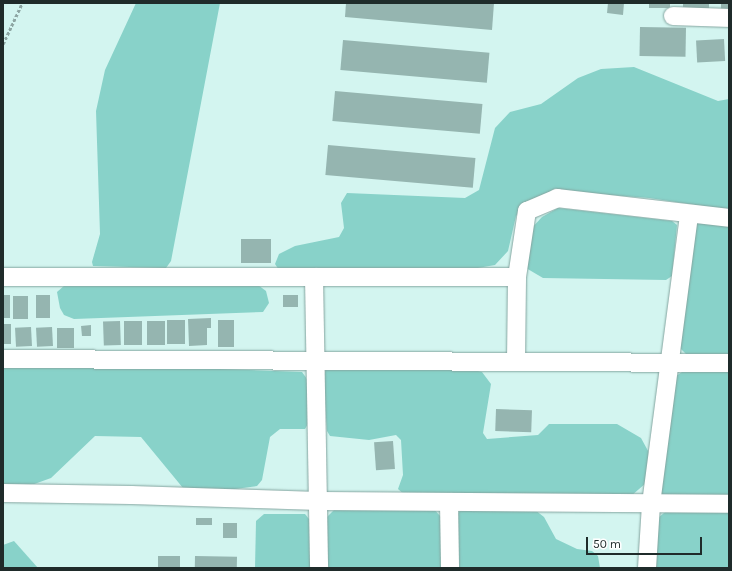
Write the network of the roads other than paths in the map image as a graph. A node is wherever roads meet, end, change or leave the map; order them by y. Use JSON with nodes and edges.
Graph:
{"nodes":[{"id":1,"x":673,"y":16,"type":"dead end"},
{"id":2,"x":729,"y":18,"type":"edge"},
{"id":3,"x":689,"y":214,"type":"junction"},
{"id":4,"x":729,"y":218,"type":"edge"},
{"id":5,"x":3,"y":277,"type":"edge"},
{"id":6,"x":314,"y":277,"type":"junction"},
{"id":7,"x":517,"y":277,"type":"junction"},
{"id":8,"x":3,"y":359,"type":"edge"},
{"id":9,"x":316,"y":361,"type":"junction"},
{"id":10,"x":516,"y":361,"type":"junction"},
{"id":11,"x":669,"y":362,"type":"junction"},
{"id":12,"x":729,"y":362,"type":"edge"},
{"id":13,"x":3,"y":493,"type":"edge"},
{"id":14,"x":319,"y":501,"type":"junction"},
{"id":15,"x":449,"y":502,"type":"junction"},
{"id":16,"x":651,"y":504,"type":"junction"},
{"id":17,"x":729,"y":504,"type":"edge"},
{"id":18,"x":319,"y":568,"type":"edge"},
{"id":19,"x":450,"y":568,"type":"edge"},
{"id":20,"x":648,"y":568,"type":"edge"}],
"edges":[{"from":1,"to":2,"type":"street"},
{"from":3,"to":4,"type":"street"},
{"from":3,"to":7,"type":"street"},
{"from":3,"to":11,"type":"street"},
{"from":5,"to":6,"type":"street"},
{"from":6,"to":7,"type":"street"},
{"from":6,"to":9,"type":"street"},
{"from":7,"to":10,"type":"street"},
{"from":8,"to":9,"type":"street"},
{"from":9,"to":10,"type":"street"},
{"from":9,"to":14,"type":"street"},
{"from":10,"to":11,"type":"street"},
{"from":11,"to":12,"type":"street"},
{"from":11,"to":16,"type":"street"},
{"from":13,"to":14,"type":"street"},
{"from":14,"to":15,"type":"street"},
{"from":14,"to":18,"type":"street"},
{"from":15,"to":16,"type":"street"},
{"from":15,"to":19,"type":"street"},
{"from":16,"to":17,"type":"street"},
{"from":16,"to":20,"type":"street"}]}
